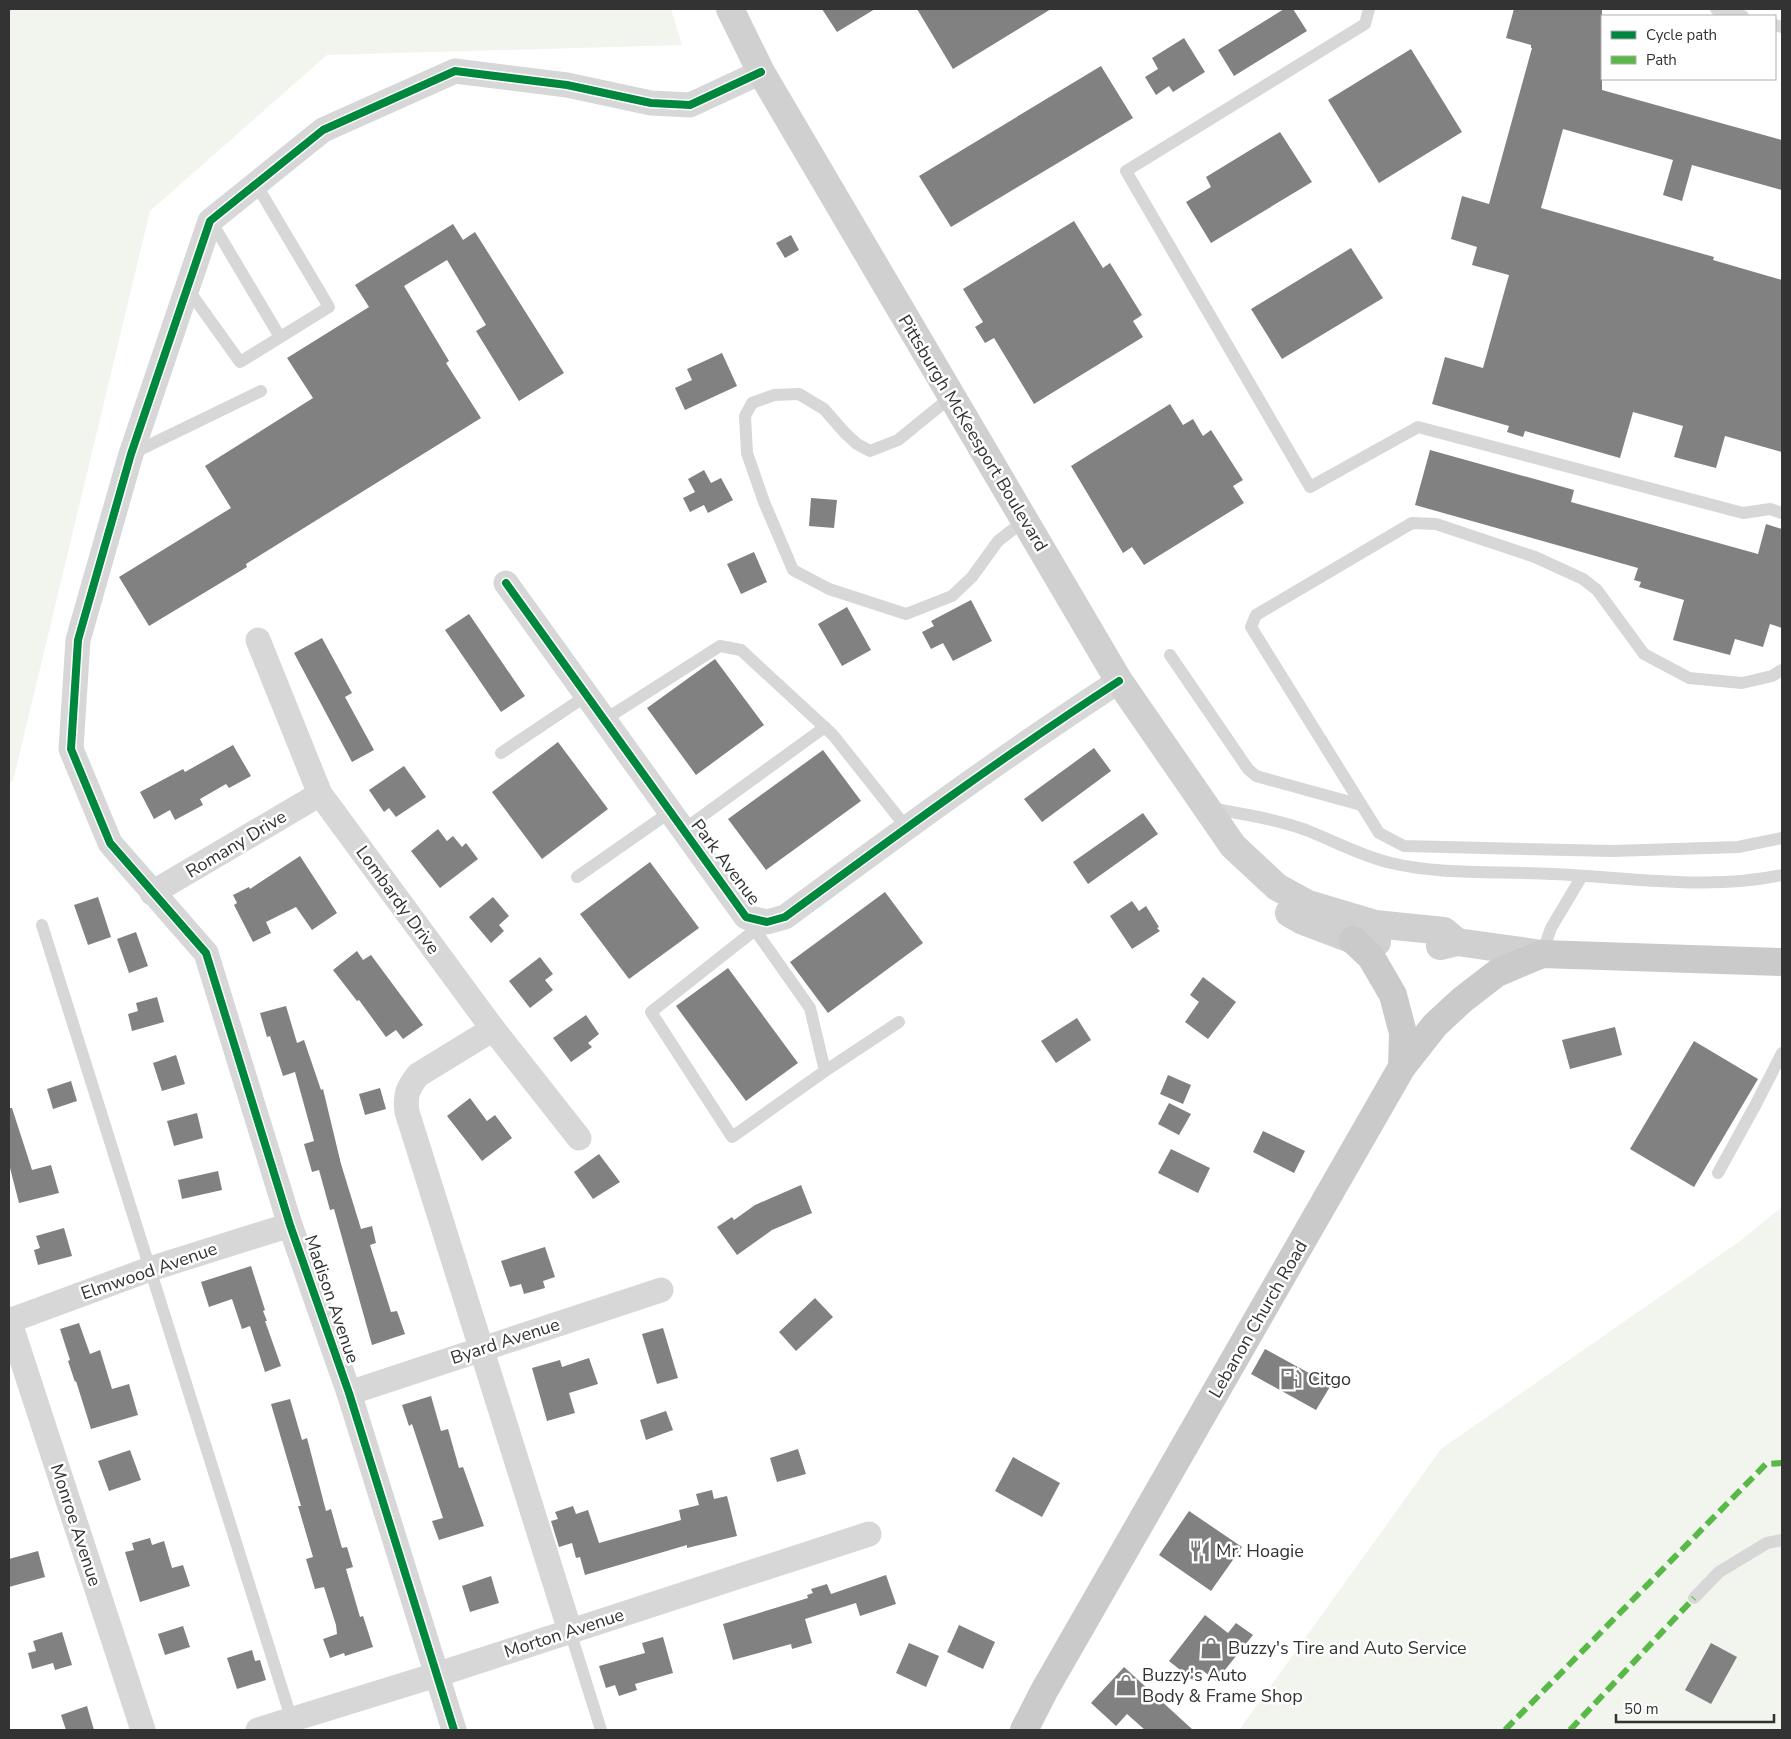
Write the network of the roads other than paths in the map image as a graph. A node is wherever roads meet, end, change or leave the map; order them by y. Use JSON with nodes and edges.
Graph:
{"nodes":[{"id":1,"x":730,"y":9,"type":"edge"},
{"id":2,"x":1369,"y":9,"type":"edge"},
{"id":3,"x":1716,"y":9,"type":"edge"},
{"id":4,"x":1739,"y":15,"type":"edge"},
{"id":5,"x":761,"y":72,"type":"junction"},
{"id":6,"x":256,"y":184,"type":"junction"},
{"id":7,"x":210,"y":221,"type":"junction"},
{"id":8,"x":188,"y":288,"type":"junction"},
{"id":9,"x":280,"y":337,"type":"junction"},
{"id":10,"x":261,"y":391,"type":"dead end"},
{"id":11,"x":951,"y":397,"type":"junction"},
{"id":12,"x":131,"y":454,"type":"junction"},
{"id":13,"x":1782,"y":513,"type":"edge"},
{"id":14,"x":1024,"y":521,"type":"junction"},
{"id":15,"x":506,"y":583,"type":"dead end"},
{"id":16,"x":258,"y":640,"type":"dead end"},
{"id":17,"x":1170,"y":655,"type":"dead end"},
{"id":18,"x":1782,"y":670,"type":"edge"},
{"id":19,"x":1119,"y":680,"type":"junction"},
{"id":20,"x":586,"y":696,"type":"junction"},
{"id":21,"x":604,"y":720,"type":"junction"},
{"id":22,"x":825,"y":727,"type":"junction"},
{"id":23,"x":501,"y":753,"type":"dead end"},
{"id":24,"x":320,"y":794,"type":"junction"},
{"id":25,"x":1361,"y":805,"type":"junction"},
{"id":26,"x":1206,"y":807,"type":"junction"},
{"id":27,"x":677,"y":821,"type":"junction"},
{"id":28,"x":906,"y":827,"type":"junction"},
{"id":29,"x":1782,"y":838,"type":"edge"},
{"id":30,"x":1233,"y":846,"type":"junction"},
{"id":31,"x":1782,"y":875,"type":"edge"},
{"id":32,"x":1582,"y":876,"type":"junction"},
{"id":33,"x":577,"y":877,"type":"dead end"},
{"id":34,"x":152,"y":893,"type":"junction"},
{"id":35,"x":42,"y":925,"type":"dead end"},
{"id":36,"x":761,"y":926,"type":"junction"},
{"id":37,"x":1353,"y":940,"type":"junction"},
{"id":38,"x":1457,"y":942,"type":"junction"},
{"id":39,"x":1542,"y":954,"type":"junction"},
{"id":40,"x":1782,"y":962,"type":"edge"},
{"id":41,"x":899,"y":1022,"type":"dead end"},
{"id":42,"x":493,"y":1029,"type":"junction"},
{"id":43,"x":1782,"y":1053,"type":"edge"},
{"id":44,"x":1402,"y":1067,"type":"junction"},
{"id":45,"x":825,"y":1071,"type":"junction"},
{"id":46,"x":579,"y":1138,"type":"dead end"},
{"id":47,"x":1718,"y":1173,"type":"dead end"},
{"id":48,"x":290,"y":1225,"type":"junction"},
{"id":49,"x":150,"y":1269,"type":"junction"},
{"id":50,"x":662,"y":1290,"type":"dead end"},
{"id":51,"x":9,"y":1321,"type":"edge"},
{"id":52,"x":481,"y":1349,"type":"junction"},
{"id":53,"x":349,"y":1393,"type":"junction"},
{"id":54,"x":869,"y":1534,"type":"dead end"},
{"id":55,"x":1782,"y":1540,"type":"edge"},
{"id":56,"x":1694,"y":1598,"type":"dead end"},
{"id":57,"x":570,"y":1631,"type":"junction"},
{"id":58,"x":436,"y":1675,"type":"junction"},
{"id":59,"x":293,"y":1725,"type":"edge"},
{"id":60,"x":143,"y":1730,"type":"edge"},
{"id":61,"x":258,"y":1730,"type":"edge"},
{"id":62,"x":454,"y":1730,"type":"edge"},
{"id":63,"x":601,"y":1730,"type":"edge"},
{"id":64,"x":1024,"y":1730,"type":"edge"}],
"edges":[{"from":1,"to":5,"type":"main road","name":"Pittsburgh McKeesport Boulevard"},
{"from":2,"to":13,"type":"lane"},
{"from":3,"to":4,"type":"lane"},
{"from":5,"to":6,"type":"street"},
{"from":5,"to":11,"type":"main road","name":"Pittsburgh McKeesport Boulevard"},
{"from":6,"to":7,"type":"street"},
{"from":6,"to":9,"type":"lane"},
{"from":7,"to":8,"type":"street","name":"Madison Avenue"},
{"from":7,"to":9,"type":"lane"},
{"from":8,"to":9,"type":"lane"},
{"from":8,"to":12,"type":"street","name":"Madison Avenue"},
{"from":10,"to":12,"type":"lane"},
{"from":11,"to":14,"type":"main road","name":"Pittsburgh McKeesport Boulevard"},
{"from":11,"to":14,"type":"lane"},
{"from":12,"to":34,"type":"street","name":"Madison Avenue"},
{"from":14,"to":19,"type":"main road","name":"Pittsburgh McKeesport Boulevard"},
{"from":15,"to":20,"type":"street","name":"Park Avenue"},
{"from":16,"to":24,"type":"street","name":"Lombardy Drive"},
{"from":17,"to":25,"type":"lane"},
{"from":18,"to":25,"type":"lane"},
{"from":19,"to":26,"type":"main road","name":"Pittsburgh McKeesport Boulevard"},
{"from":19,"to":28,"type":"street","name":"Park Avenue"},
{"from":20,"to":21,"type":"street","name":"Park Avenue"},
{"from":20,"to":23,"type":"lane"},
{"from":21,"to":22,"type":"lane"},
{"from":21,"to":27,"type":"street","name":"Park Avenue"},
{"from":22,"to":27,"type":"lane"},
{"from":22,"to":28,"type":"lane"},
{"from":24,"to":34,"type":"street","name":"Romany Drive"},
{"from":24,"to":42,"type":"street","name":"Lombardy Drive"},
{"from":25,"to":29,"type":"lane"},
{"from":26,"to":30,"type":"main road","name":"Pittsburgh McKeesport Boulevard"},
{"from":26,"to":32,"type":"lane"},
{"from":27,"to":33,"type":"lane"},
{"from":27,"to":36,"type":"street","name":"Park Avenue"},
{"from":28,"to":36,"type":"street","name":"Park Avenue"},
{"from":30,"to":37,"type":"main road","name":"Pittsburgh McKeesport Boulevard"},
{"from":30,"to":38,"type":"main road","name":"Pittsburgh McKeesport Boulevard"},
{"from":31,"to":32,"type":"lane"},
{"from":32,"to":39,"type":"lane"},
{"from":34,"to":48,"type":"street","name":"Madison Avenue"},
{"from":35,"to":49,"type":"lane"},
{"from":36,"to":45,"type":"lane"},
{"from":36,"to":45,"type":"lane"},
{"from":37,"to":38,"type":"main road","name":"Pittsburgh McKeesport Boulevard"},
{"from":37,"to":44,"type":"main road"},
{"from":38,"to":39,"type":"main road","name":"Pittsburgh McKeesport Boulevard"},
{"from":39,"to":40,"type":"main road","name":"Pittsburgh McKeesport Boulevard"},
{"from":39,"to":44,"type":"main road","name":"Lebanon Church Road"},
{"from":41,"to":45,"type":"lane"},
{"from":42,"to":46,"type":"street","name":"Lombardy Drive"},
{"from":42,"to":52,"type":"street"},
{"from":43,"to":47,"type":"lane"},
{"from":44,"to":64,"type":"main road","name":"Lebanon Church Road"},
{"from":48,"to":49,"type":"street","name":"Elmwood Avenue"},
{"from":48,"to":53,"type":"street","name":"Madison Avenue"},
{"from":49,"to":51,"type":"street","name":"Elmwood Avenue"},
{"from":49,"to":59,"type":"lane"},
{"from":50,"to":52,"type":"street","name":"Byard Avenue"},
{"from":51,"to":60,"type":"street","name":"Monroe Avenue"},
{"from":52,"to":53,"type":"street","name":"Byard Avenue"},
{"from":52,"to":57,"type":"street"},
{"from":53,"to":58,"type":"street","name":"Madison Avenue"},
{"from":54,"to":57,"type":"street","name":"Morton Avenue"},
{"from":55,"to":56,"type":"lane"},
{"from":57,"to":58,"type":"street","name":"Morton Avenue"},
{"from":57,"to":63,"type":"lane"},
{"from":58,"to":59,"type":"street","name":"Morton Avenue"},
{"from":58,"to":62,"type":"street","name":"Madison Avenue"},
{"from":59,"to":61,"type":"street","name":"Morton Avenue"}]}
